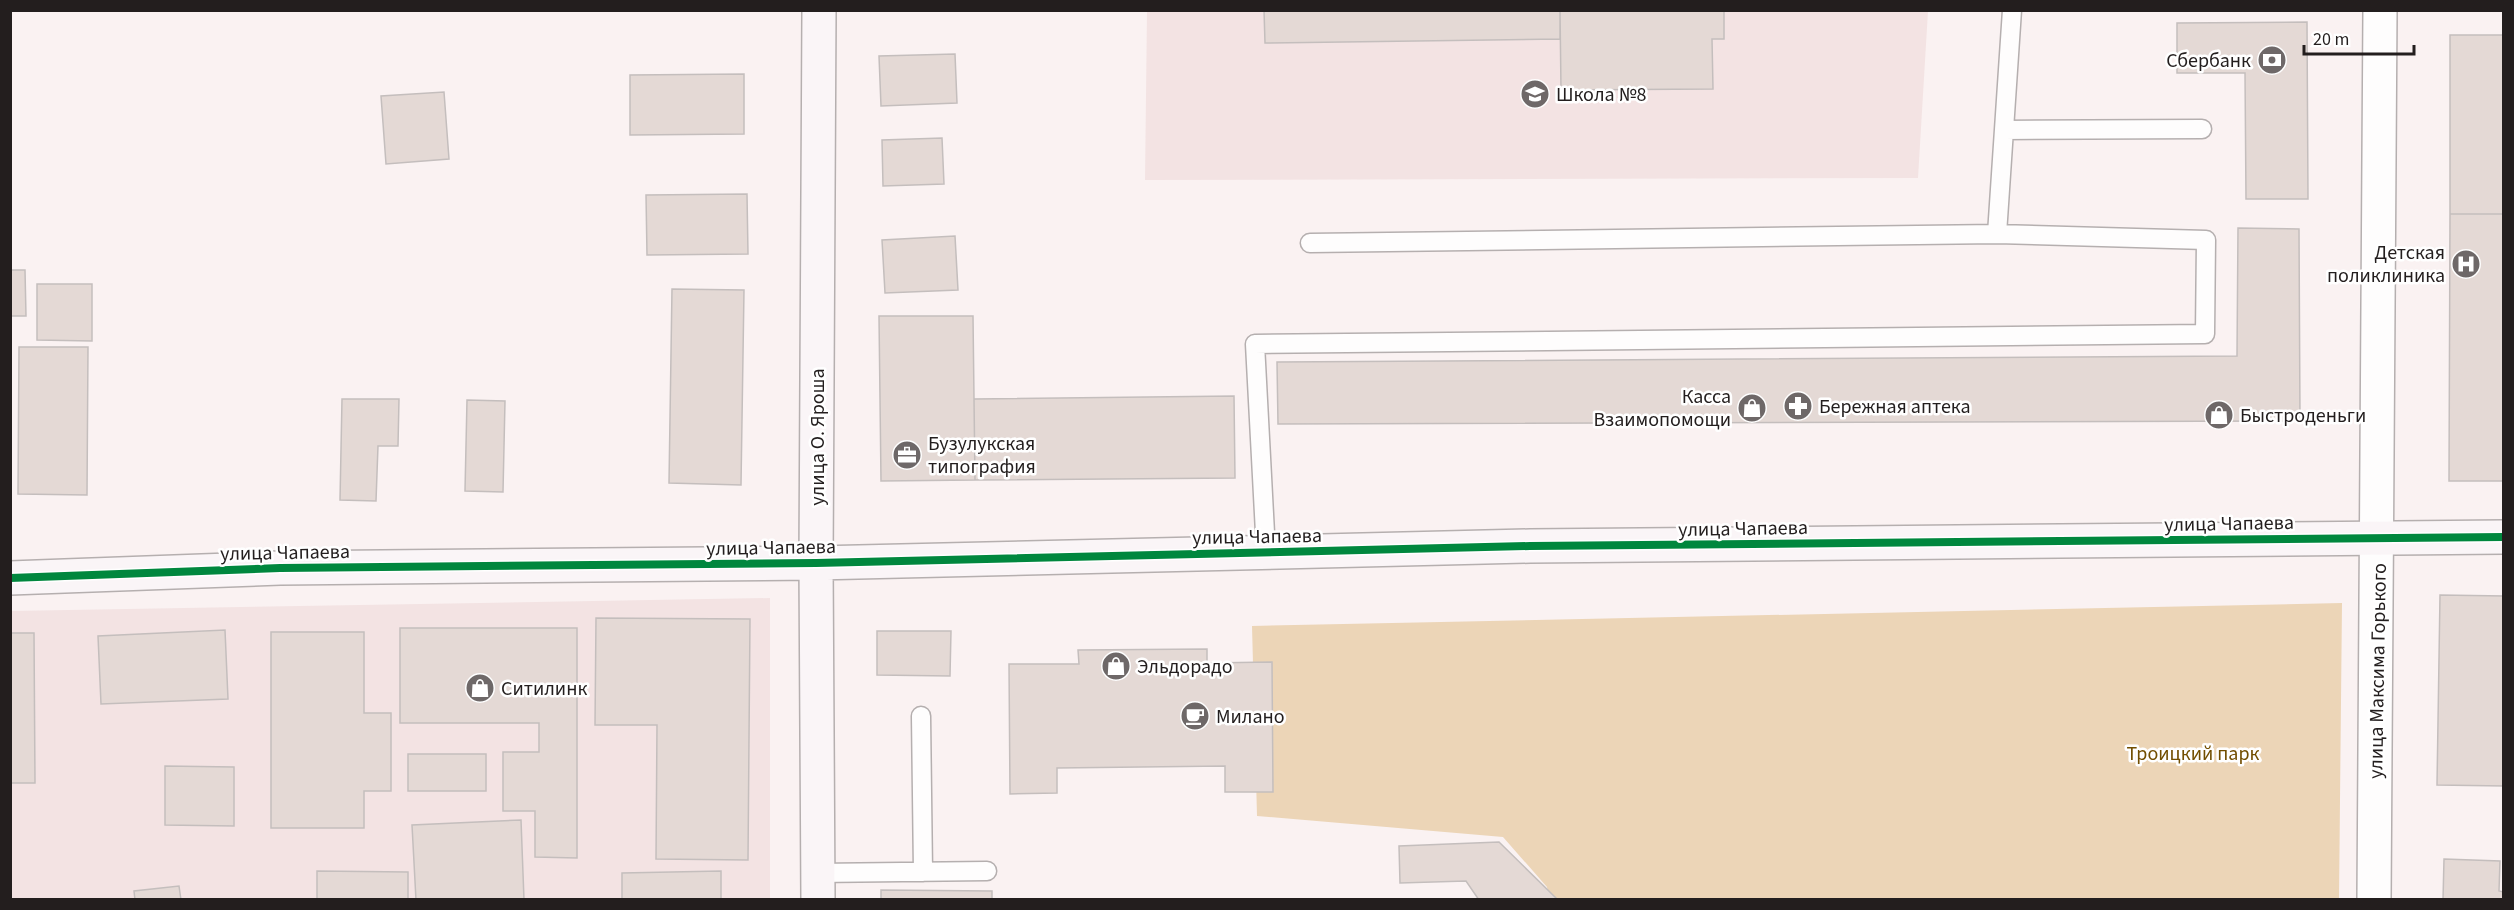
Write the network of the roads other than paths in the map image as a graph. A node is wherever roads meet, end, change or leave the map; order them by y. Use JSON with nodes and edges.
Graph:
{"nodes":[{"id":1,"x":819,"y":10,"type":"edge"},
{"id":2,"x":2012,"y":10,"type":"edge"},
{"id":3,"x":2380,"y":10,"type":"edge"},
{"id":4,"x":2202,"y":129,"type":"dead end"},
{"id":5,"x":2004,"y":130,"type":"junction"},
{"id":6,"x":1996,"y":234,"type":"junction"},
{"id":7,"x":1310,"y":243,"type":"dead end"},
{"id":8,"x":2504,"y":537,"type":"edge"},
{"id":9,"x":2378,"y":538,"type":"junction"},
{"id":10,"x":1266,"y":552,"type":"junction"},
{"id":11,"x":816,"y":563,"type":"junction"},
{"id":12,"x":10,"y":578,"type":"edge"},
{"id":13,"x":921,"y":716,"type":"dead end"},
{"id":14,"x":987,"y":871,"type":"dead end"},
{"id":15,"x":923,"y":872,"type":"junction"},
{"id":16,"x":818,"y":886,"type":"edge"},
{"id":17,"x":2374,"y":900,"type":"edge"}],
"edges":[{"from":1,"to":11,"type":"street","name":"улица О. Яроша"},
{"from":2,"to":5,"type":"lane"},
{"from":3,"to":9,"type":"street","name":"улица Максима Горького"},
{"from":4,"to":5,"type":"lane"},
{"from":5,"to":6,"type":"lane"},
{"from":6,"to":7,"type":"lane"},
{"from":6,"to":10,"type":"lane"},
{"from":8,"to":9,"type":"street","name":"улица Чапаева"},
{"from":9,"to":10,"type":"street","name":"улица Чапаева"},
{"from":9,"to":17,"type":"street","name":"улица Максима Горького"},
{"from":10,"to":11,"type":"street","name":"улица Чапаева"},
{"from":11,"to":12,"type":"street","name":"улица Чапаева"},
{"from":11,"to":16,"type":"street","name":"улица О. Яроша"},
{"from":13,"to":15,"type":"lane"},
{"from":14,"to":15,"type":"lane"},
{"from":15,"to":16,"type":"lane"}]}
